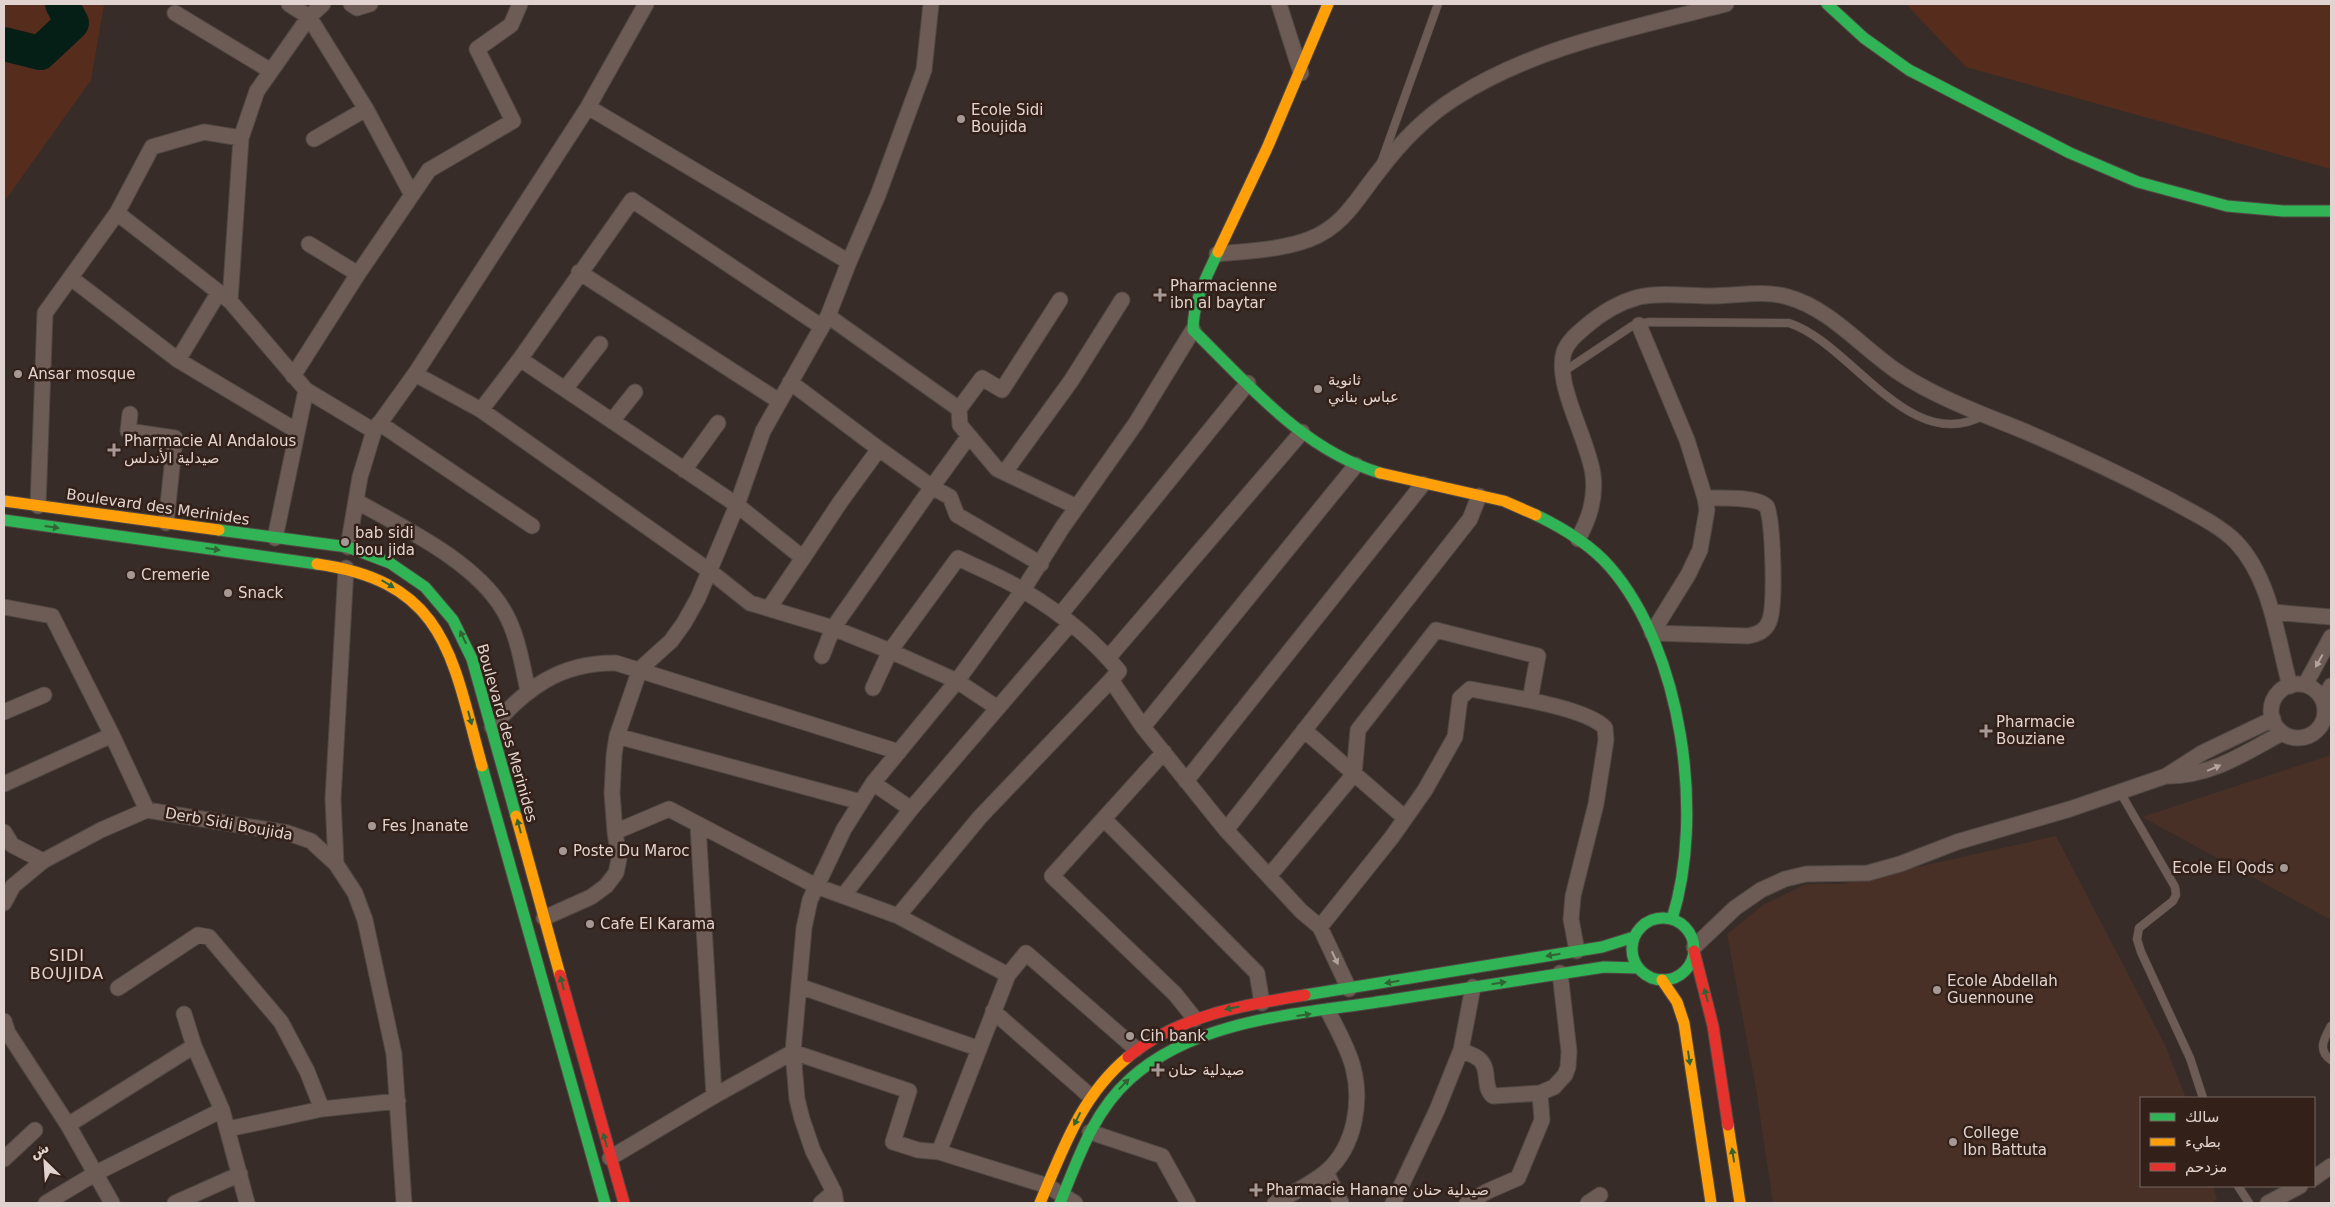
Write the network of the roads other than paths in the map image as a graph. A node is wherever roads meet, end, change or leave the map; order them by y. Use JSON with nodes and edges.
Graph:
{"nodes":[{"id":1,"x":289,"y":4,"type":"edge"},
{"id":2,"x":323,"y":4,"type":"edge"},
{"id":3,"x":351,"y":4,"type":"edge"},
{"id":4,"x":370,"y":4,"type":"edge"},
{"id":5,"x":520,"y":4,"type":"edge"},
{"id":6,"x":646,"y":4,"type":"edge"},
{"id":7,"x":931,"y":4,"type":"edge"},
{"id":8,"x":1279,"y":4,"type":"edge"},
{"id":9,"x":1328,"y":4,"type":"edge"},
{"id":10,"x":1438,"y":4,"type":"edge"},
{"id":11,"x":1726,"y":4,"type":"edge"},
{"id":12,"x":1826,"y":4,"type":"edge"},
{"id":13,"x":175,"y":13,"type":"dead end"},
{"id":14,"x":309,"y":17,"type":"junction"},
{"id":15,"x":271,"y":71,"type":"junction"},
{"id":16,"x":1301,"y":72,"type":"junction"},
{"id":17,"x":588,"y":107,"type":"junction"},
{"id":18,"x":366,"y":109,"type":"junction"},
{"id":19,"x":241,"y":138,"type":"junction"},
{"id":20,"x":314,"y":139,"type":"dead end"},
{"id":21,"x":1378,"y":171,"type":"junction"},
{"id":22,"x":412,"y":195,"type":"junction"},
{"id":23,"x":2331,"y":212,"type":"edge"},
{"id":24,"x":117,"y":213,"type":"junction"},
{"id":25,"x":309,"y":244,"type":"dead end"},
{"id":26,"x":1217,"y":254,"type":"junction"},
{"id":27,"x":849,"y":262,"type":"junction"},
{"id":28,"x":579,"y":272,"type":"junction"},
{"id":29,"x":358,"y":274,"type":"junction"},
{"id":30,"x":71,"y":278,"type":"junction"},
{"id":31,"x":224,"y":297,"type":"junction"},
{"id":32,"x":1060,"y":300,"type":"dead end"},
{"id":33,"x":1122,"y":300,"type":"dead end"},
{"id":34,"x":825,"y":321,"type":"junction"},
{"id":35,"x":1639,"y":325,"type":"junction"},
{"id":36,"x":1194,"y":330,"type":"junction"},
{"id":37,"x":600,"y":344,"type":"dead end"},
{"id":38,"x":520,"y":359,"type":"junction"},
{"id":39,"x":178,"y":360,"type":"junction"},
{"id":40,"x":1563,"y":372,"type":"junction"},
{"id":41,"x":415,"y":374,"type":"junction"},
{"id":42,"x":293,"y":376,"type":"junction"},
{"id":43,"x":790,"y":382,"type":"junction"},
{"id":44,"x":1248,"y":383,"type":"junction"},
{"id":45,"x":565,"y":389,"type":"junction"},
{"id":46,"x":306,"y":390,"type":"junction"},
{"id":47,"x":635,"y":392,"type":"dead end"},
{"id":48,"x":779,"y":401,"type":"junction"},
{"id":49,"x":959,"y":409,"type":"junction"},
{"id":50,"x":480,"y":410,"type":"junction"},
{"id":51,"x":130,"y":414,"type":"dead end"},
{"id":52,"x":1984,"y":416,"type":"junction"},
{"id":53,"x":612,"y":421,"type":"junction"},
{"id":54,"x":718,"y":423,"type":"dead end"},
{"id":55,"x":376,"y":427,"type":"junction"},
{"id":56,"x":297,"y":431,"type":"junction"},
{"id":57,"x":1302,"y":432,"type":"junction"},
{"id":58,"x":969,"y":436,"type":"junction"},
{"id":59,"x":879,"y":450,"type":"junction"},
{"id":60,"x":1356,"y":465,"type":"junction"},
{"id":61,"x":684,"y":470,"type":"junction"},
{"id":62,"x":1005,"y":472,"type":"junction"},
{"id":63,"x":1423,"y":484,"type":"junction"},
{"id":64,"x":932,"y":487,"type":"junction"},
{"id":65,"x":1479,"y":496,"type":"junction"},
{"id":66,"x":1705,"y":498,"type":"junction"},
{"id":67,"x":4,"y":501,"type":"edge"},
{"id":68,"x":356,"y":501,"type":"junction"},
{"id":69,"x":737,"y":505,"type":"junction"},
{"id":70,"x":38,"y":506,"type":"junction"},
{"id":71,"x":1077,"y":506,"type":"junction"},
{"id":72,"x":4,"y":520,"type":"edge"},
{"id":73,"x":166,"y":523,"type":"junction"},
{"id":74,"x":532,"y":526,"type":"dead end"},
{"id":75,"x":275,"y":538,"type":"junction"},
{"id":76,"x":1578,"y":539,"type":"junction"},
{"id":77,"x":348,"y":547,"type":"junction"},
{"id":78,"x":803,"y":558,"type":"junction"},
{"id":79,"x":1041,"y":564,"type":"junction"},
{"id":80,"x":346,"y":568,"type":"junction"},
{"id":81,"x":711,"y":572,"type":"junction"},
{"id":82,"x":1023,"y":590,"type":"junction"},
{"id":83,"x":4,"y":607,"type":"edge"},
{"id":84,"x":769,"y":608,"type":"junction"},
{"id":85,"x":2272,"y":612,"type":"junction"},
{"id":86,"x":2331,"y":617,"type":"edge"},
{"id":87,"x":1065,"y":620,"type":"junction"},
{"id":88,"x":832,"y":628,"type":"junction"},
{"id":89,"x":1652,"y":632,"type":"junction"},
{"id":90,"x":2331,"y":637,"type":"edge"},
{"id":91,"x":890,"y":651,"type":"junction"},
{"id":92,"x":822,"y":656,"type":"dead end"},
{"id":93,"x":1108,"y":658,"type":"junction"},
{"id":94,"x":640,"y":669,"type":"junction"},
{"id":95,"x":1111,"y":680,"type":"junction"},
{"id":96,"x":957,"y":681,"type":"junction"},
{"id":97,"x":2297,"y":686,"type":"junction"},
{"id":98,"x":2331,"y":686,"type":"edge"},
{"id":99,"x":872,"y":688,"type":"dead end"},
{"id":100,"x":528,"y":690,"type":"junction"},
{"id":101,"x":44,"y":695,"type":"dead end"},
{"id":102,"x":1530,"y":700,"type":"junction"},
{"id":103,"x":996,"y":707,"type":"junction"},
{"id":104,"x":2326,"y":711,"type":"edge"},
{"id":105,"x":4,"y":712,"type":"edge"},
{"id":106,"x":2272,"y":719,"type":"junction"},
{"id":107,"x":492,"y":727,"type":"junction"},
{"id":108,"x":1144,"y":727,"type":"junction"},
{"id":109,"x":1304,"y":730,"type":"junction"},
{"id":110,"x":2282,"y":733,"type":"junction"},
{"id":111,"x":112,"y":735,"type":"junction"},
{"id":112,"x":617,"y":736,"type":"junction"},
{"id":113,"x":899,"y":752,"type":"junction"},
{"id":114,"x":1164,"y":752,"type":"junction"},
{"id":115,"x":1354,"y":774,"type":"junction"},
{"id":116,"x":2166,"y":776,"type":"junction"},
{"id":117,"x":1186,"y":781,"type":"junction"},
{"id":118,"x":873,"y":783,"type":"junction"},
{"id":119,"x":4,"y":784,"type":"edge"},
{"id":120,"x":2120,"y":792,"type":"junction"},
{"id":121,"x":861,"y":802,"type":"junction"},
{"id":122,"x":911,"y":809,"type":"junction"},
{"id":123,"x":147,"y":810,"type":"junction"},
{"id":124,"x":1405,"y":818,"type":"junction"},
{"id":125,"x":1104,"y":819,"type":"junction"},
{"id":126,"x":698,"y":825,"type":"junction"},
{"id":127,"x":1226,"y":830,"type":"junction"},
{"id":128,"x":4,"y":832,"type":"edge"},
{"id":129,"x":614,"y":832,"type":"junction"},
{"id":130,"x":43,"y":861,"type":"junction"},
{"id":131,"x":336,"y":864,"type":"junction"},
{"id":132,"x":1270,"y":875,"type":"junction"},
{"id":133,"x":816,"y":886,"type":"junction"},
{"id":134,"x":843,"y":896,"type":"junction"},
{"id":135,"x":4,"y":904,"type":"edge"},
{"id":136,"x":898,"y":916,"type":"junction"},
{"id":137,"x":544,"y":918,"type":"junction"},
{"id":138,"x":1672,"y":919,"type":"junction"},
{"id":139,"x":1320,"y":926,"type":"junction"},
{"id":140,"x":1634,"y":937,"type":"junction"},
{"id":141,"x":1694,"y":949,"type":"junction"},
{"id":142,"x":1577,"y":951,"type":"junction"},
{"id":143,"x":1638,"y":968,"type":"junction"},
{"id":144,"x":1560,"y":973,"type":"junction"},
{"id":145,"x":1008,"y":975,"type":"junction"},
{"id":146,"x":1662,"y":980,"type":"junction"},
{"id":147,"x":799,"y":986,"type":"junction"},
{"id":148,"x":1473,"y":987,"type":"junction"},
{"id":149,"x":118,"y":988,"type":"dead end"},
{"id":150,"x":1349,"y":989,"type":"junction"},
{"id":151,"x":1262,"y":1003,"type":"junction"},
{"id":152,"x":993,"y":1011,"type":"junction"},
{"id":153,"x":1328,"y":1011,"type":"junction"},
{"id":154,"x":184,"y":1014,"type":"dead end"},
{"id":155,"x":1195,"y":1019,"type":"junction"},
{"id":156,"x":4,"y":1021,"type":"edge"},
{"id":157,"x":2331,"y":1026,"type":"edge"},
{"id":158,"x":194,"y":1046,"type":"junction"},
{"id":159,"x":977,"y":1048,"type":"junction"},
{"id":160,"x":1136,"y":1049,"type":"junction"},
{"id":161,"x":1461,"y":1050,"type":"junction"},
{"id":162,"x":793,"y":1052,"type":"junction"},
{"id":163,"x":2331,"y":1060,"type":"edge"},
{"id":164,"x":1540,"y":1094,"type":"junction"},
{"id":165,"x":714,"y":1096,"type":"junction"},
{"id":166,"x":1090,"y":1096,"type":"junction"},
{"id":167,"x":2203,"y":1097,"type":"edge"},
{"id":168,"x":398,"y":1101,"type":"junction"},
{"id":169,"x":322,"y":1109,"type":"junction"},
{"id":170,"x":222,"y":1110,"type":"junction"},
{"id":171,"x":68,"y":1125,"type":"junction"},
{"id":172,"x":228,"y":1129,"type":"junction"},
{"id":173,"x":34,"y":1130,"type":"dead end"},
{"id":174,"x":1090,"y":1132,"type":"junction"},
{"id":175,"x":939,"y":1152,"type":"junction"},
{"id":176,"x":610,"y":1158,"type":"junction"},
{"id":177,"x":4,"y":1159,"type":"edge"},
{"id":178,"x":2331,"y":1166,"type":"edge"},
{"id":179,"x":1326,"y":1172,"type":"junction"},
{"id":180,"x":96,"y":1173,"type":"junction"},
{"id":181,"x":240,"y":1174,"type":"junction"},
{"id":182,"x":2315,"y":1177,"type":"edge"},
{"id":183,"x":1048,"y":1186,"type":"junction"},
{"id":184,"x":2239,"y":1187,"type":"edge"},
{"id":185,"x":2298,"y":1187,"type":"edge"},
{"id":186,"x":835,"y":1198,"type":"edge"},
{"id":187,"x":1066,"y":1200,"type":"edge"},
{"id":188,"x":46,"y":1203,"type":"edge"},
{"id":189,"x":112,"y":1203,"type":"edge"},
{"id":190,"x":175,"y":1203,"type":"edge"},
{"id":191,"x":247,"y":1203,"type":"edge"},
{"id":192,"x":404,"y":1203,"type":"edge"},
{"id":193,"x":606,"y":1203,"type":"edge"},
{"id":194,"x":624,"y":1203,"type":"edge"},
{"id":195,"x":821,"y":1203,"type":"edge"},
{"id":196,"x":1040,"y":1203,"type":"edge"},
{"id":197,"x":1188,"y":1203,"type":"edge"},
{"id":198,"x":1275,"y":1203,"type":"edge"},
{"id":199,"x":1341,"y":1203,"type":"edge"},
{"id":200,"x":1393,"y":1203,"type":"edge"},
{"id":201,"x":1467,"y":1203,"type":"edge"},
{"id":202,"x":1711,"y":1203,"type":"edge"},
{"id":203,"x":1740,"y":1203,"type":"edge"},
{"id":204,"x":2249,"y":1203,"type":"edge"},
{"id":205,"x":2268,"y":1203,"type":"edge"}],
"edges":[{"from":1,"to":14,"type":"street"},
{"from":2,"to":14,"type":"street"},
{"from":3,"to":4,"type":"street"},
{"from":5,"to":22,"type":"street"},
{"from":6,"to":17,"type":"street"},
{"from":7,"to":27,"type":"street"},
{"from":8,"to":16,"type":"street"},
{"from":9,"to":16,"type":"main road"},
{"from":10,"to":21,"type":"lane"},
{"from":11,"to":21,"type":"street"},
{"from":12,"to":23,"type":"main road"},
{"from":13,"to":15,"type":"street"},
{"from":14,"to":15,"type":"street"},
{"from":14,"to":18,"type":"street"},
{"from":15,"to":19,"type":"street"},
{"from":16,"to":26,"type":"main road"},
{"from":17,"to":27,"type":"street"},
{"from":17,"to":41,"type":"street"},
{"from":18,"to":20,"type":"street"},
{"from":18,"to":22,"type":"street"},
{"from":19,"to":24,"type":"street"},
{"from":19,"to":31,"type":"street"},
{"from":21,"to":26,"type":"street"},
{"from":22,"to":29,"type":"street"},
{"from":24,"to":30,"type":"street"},
{"from":24,"to":31,"type":"street"},
{"from":25,"to":29,"type":"street"},
{"from":26,"to":36,"type":"main road"},
{"from":27,"to":34,"type":"street"},
{"from":28,"to":34,"type":"street"},
{"from":28,"to":38,"type":"street"},
{"from":28,"to":48,"type":"street"},
{"from":29,"to":42,"type":"street"},
{"from":30,"to":39,"type":"street"},
{"from":30,"to":70,"type":"street"},
{"from":31,"to":39,"type":"street"},
{"from":31,"to":42,"type":"street"},
{"from":32,"to":49,"type":"street"},
{"from":33,"to":62,"type":"street"},
{"from":34,"to":43,"type":"street"},
{"from":34,"to":49,"type":"street"},
{"from":35,"to":40,"type":"lane"},
{"from":35,"to":52,"type":"lane"},
{"from":35,"to":66,"type":"street"},
{"from":36,"to":44,"type":"main road"},
{"from":36,"to":71,"type":"street"},
{"from":37,"to":45,"type":"street"},
{"from":38,"to":45,"type":"street"},
{"from":38,"to":50,"type":"street"},
{"from":39,"to":56,"type":"street"},
{"from":40,"to":52,"type":"street"},
{"from":40,"to":76,"type":"street"},
{"from":41,"to":50,"type":"street"},
{"from":41,"to":55,"type":"street"},
{"from":42,"to":46,"type":"street"},
{"from":43,"to":48,"type":"street"},
{"from":43,"to":59,"type":"street"},
{"from":44,"to":57,"type":"main road"},
{"from":44,"to":87,"type":"street"},
{"from":45,"to":53,"type":"street"},
{"from":46,"to":55,"type":"street"},
{"from":46,"to":56,"type":"street"},
{"from":47,"to":53,"type":"street"},
{"from":48,"to":69,"type":"street"},
{"from":49,"to":58,"type":"street"},
{"from":50,"to":81,"type":"street"},
{"from":51,"to":73,"type":"street"},
{"from":52,"to":85,"type":"street"},
{"from":53,"to":61,"type":"street"},
{"from":54,"to":61,"type":"street"},
{"from":55,"to":68,"type":"street"},
{"from":55,"to":74,"type":"street"},
{"from":56,"to":75,"type":"street"},
{"from":57,"to":60,"type":"main road"},
{"from":57,"to":93,"type":"street"},
{"from":58,"to":62,"type":"street"},
{"from":58,"to":64,"type":"street"},
{"from":59,"to":64,"type":"street"},
{"from":59,"to":78,"type":"street"},
{"from":60,"to":63,"type":"main road"},
{"from":60,"to":108,"type":"street"},
{"from":61,"to":69,"type":"street"},
{"from":62,"to":71,"type":"street"},
{"from":63,"to":65,"type":"main road"},
{"from":63,"to":117,"type":"street"},
{"from":64,"to":79,"type":"street"},
{"from":64,"to":88,"type":"street"},
{"from":65,"to":76,"type":"main road"},
{"from":65,"to":109,"type":"street"},
{"from":66,"to":89,"type":"street"},
{"from":66,"to":89,"type":"street"},
{"from":67,"to":70,"type":"main road","name":"Boulevard des Merinides"},
{"from":68,"to":77,"type":"street"},
{"from":68,"to":100,"type":"street"},
{"from":69,"to":78,"type":"street"},
{"from":69,"to":81,"type":"street"},
{"from":70,"to":73,"type":"main road","name":"Boulevard des Merinides"},
{"from":71,"to":79,"type":"street"},
{"from":72,"to":80,"type":"main road","one_way":true},
{"from":73,"to":75,"type":"main road","name":"Boulevard des Merinides"},
{"from":75,"to":77,"type":"main road","name":"Boulevard des Merinides"},
{"from":76,"to":89,"type":"main road"},
{"from":107,"to":77,"type":"main road","name":"Boulevard des Merinides","one_way":true},
{"from":78,"to":84,"type":"street"},
{"from":79,"to":82,"type":"street"},
{"from":80,"to":131,"type":"street"},
{"from":80,"to":193,"type":"main road","one_way":true},
{"from":81,"to":84,"type":"street"},
{"from":81,"to":94,"type":"street"},
{"from":82,"to":87,"type":"street"},
{"from":82,"to":91,"type":"street"},
{"from":82,"to":96,"type":"street"},
{"from":83,"to":111,"type":"street"},
{"from":84,"to":88,"type":"street"},
{"from":85,"to":86,"type":"street"},
{"from":85,"to":97,"type":"street"},
{"from":87,"to":93,"type":"street"},
{"from":87,"to":103,"type":"street"},
{"from":88,"to":91,"type":"street"},
{"from":88,"to":92,"type":"street"},
{"from":89,"to":138,"type":"main road"},
{"from":90,"to":97,"type":"street","one_way":true},
{"from":91,"to":96,"type":"street"},
{"from":91,"to":99,"type":"street"},
{"from":93,"to":95,"type":"street"},
{"from":94,"to":100,"type":"street"},
{"from":94,"to":112,"type":"street"},
{"from":94,"to":113,"type":"street"},
{"from":95,"to":108,"type":"street"},
{"from":95,"to":136,"type":"street"},
{"from":96,"to":103,"type":"street"},
{"from":96,"to":113,"type":"street"},
{"from":97,"to":104,"type":"street"},
{"from":97,"to":106,"type":"street"},
{"from":98,"to":104,"type":"street"},
{"from":100,"to":107,"type":"street"},
{"from":101,"to":105,"type":"street"},
{"from":102,"to":115,"type":"street"},
{"from":102,"to":124,"type":"street"},
{"from":102,"to":142,"type":"street"},
{"from":103,"to":122,"type":"street"},
{"from":104,"to":110,"type":"street"},
{"from":106,"to":110,"type":"street"},
{"from":106,"to":116,"type":"street"},
{"from":137,"to":107,"type":"main road","name":"Boulevard des Merinides","one_way":true},
{"from":108,"to":114,"type":"street"},
{"from":109,"to":115,"type":"street"},
{"from":109,"to":127,"type":"street"},
{"from":116,"to":110,"type":"street","one_way":true},
{"from":111,"to":119,"type":"street"},
{"from":111,"to":123,"type":"street"},
{"from":112,"to":121,"type":"street"},
{"from":112,"to":129,"type":"street"},
{"from":113,"to":118,"type":"street"},
{"from":114,"to":117,"type":"street"},
{"from":114,"to":125,"type":"street"},
{"from":115,"to":124,"type":"street"},
{"from":115,"to":132,"type":"street"},
{"from":116,"to":120,"type":"street"},
{"from":117,"to":127,"type":"street"},
{"from":118,"to":121,"type":"street"},
{"from":118,"to":122,"type":"street"},
{"from":120,"to":141,"type":"street"},
{"from":120,"to":167,"type":"lane"},
{"from":121,"to":133,"type":"street"},
{"from":122,"to":134,"type":"street"},
{"from":123,"to":130,"type":"street","name":"Derb Sidi Boujida"},
{"from":123,"to":131,"type":"street","name":"Derb Sidi Boujida"},
{"from":124,"to":139,"type":"street"},
{"from":125,"to":151,"type":"street"},
{"from":125,"to":155,"type":"street"},
{"from":126,"to":129,"type":"street"},
{"from":126,"to":133,"type":"street"},
{"from":126,"to":165,"type":"street"},
{"from":127,"to":132,"type":"street"},
{"from":128,"to":130,"type":"street"},
{"from":129,"to":137,"type":"street"},
{"from":130,"to":135,"type":"street","name":"Derb Sidi Boujida"},
{"from":131,"to":168,"type":"street","name":"Derb Sidi Boujida"},
{"from":132,"to":139,"type":"street"},
{"from":133,"to":134,"type":"street"},
{"from":133,"to":147,"type":"street"},
{"from":134,"to":136,"type":"street"},
{"from":136,"to":145,"type":"street"},
{"from":176,"to":137,"type":"main road","name":"Boulevard des Merinides","one_way":true},
{"from":138,"to":140,"type":"main road"},
{"from":138,"to":141,"type":"main road"},
{"from":139,"to":150,"type":"street","one_way":true},
{"from":140,"to":142,"type":"main road"},
{"from":140,"to":143,"type":"main road"},
{"from":141,"to":146,"type":"main road"},
{"from":203,"to":141,"type":"main road","one_way":true},
{"from":142,"to":150,"type":"main road","one_way":true},
{"from":143,"to":144,"type":"main road"},
{"from":143,"to":146,"type":"main road"},
{"from":148,"to":144,"type":"main road","one_way":true},
{"from":144,"to":164,"type":"street"},
{"from":145,"to":152,"type":"street"},
{"from":145,"to":160,"type":"street"},
{"from":146,"to":202,"type":"main road","one_way":true},
{"from":147,"to":159,"type":"street"},
{"from":147,"to":162,"type":"street"},
{"from":148,"to":153,"type":"main road"},
{"from":148,"to":161,"type":"street"},
{"from":149,"to":169,"type":"street"},
{"from":150,"to":151,"type":"main road"},
{"from":151,"to":155,"type":"main road","one_way":true},
{"from":152,"to":159,"type":"street"},
{"from":152,"to":166,"type":"street"},
{"from":174,"to":153,"type":"main road","one_way":true},
{"from":153,"to":179,"type":"street"},
{"from":154,"to":158,"type":"street"},
{"from":155,"to":160,"type":"main road"},
{"from":156,"to":171,"type":"street"},
{"from":157,"to":163,"type":"lane"},
{"from":158,"to":170,"type":"street"},
{"from":158,"to":171,"type":"street"},
{"from":159,"to":175,"type":"street"},
{"from":160,"to":166,"type":"main road"},
{"from":161,"to":164,"type":"street"},
{"from":161,"to":200,"type":"street"},
{"from":162,"to":165,"type":"street"},
{"from":162,"to":175,"type":"street"},
{"from":162,"to":186,"type":"street"},
{"from":164,"to":201,"type":"street"},
{"from":165,"to":176,"type":"street"},
{"from":166,"to":183,"type":"main road","one_way":true},
{"from":168,"to":169,"type":"street"},
{"from":168,"to":192,"type":"street","name":"Derb Sidi Boujida"},
{"from":169,"to":172,"type":"street"},
{"from":170,"to":172,"type":"street"},
{"from":170,"to":180,"type":"street"},
{"from":171,"to":180,"type":"street"},
{"from":172,"to":181,"type":"street"},
{"from":173,"to":177,"type":"street"},
{"from":174,"to":187,"type":"main road"},
{"from":174,"to":197,"type":"street"},
{"from":175,"to":183,"type":"street"},
{"from":176,"to":194,"type":"main road","name":"Boulevard des Merinides"},
{"from":178,"to":182,"type":"street"},
{"from":179,"to":198,"type":"street"},
{"from":179,"to":199,"type":"street"},
{"from":180,"to":188,"type":"street"},
{"from":180,"to":189,"type":"street"},
{"from":181,"to":190,"type":"street"},
{"from":181,"to":191,"type":"street"},
{"from":183,"to":187,"type":"street"},
{"from":183,"to":196,"type":"main road"},
{"from":184,"to":204,"type":"lane"},
{"from":185,"to":205,"type":"street"},
{"from":186,"to":195,"type":"street"}]}
